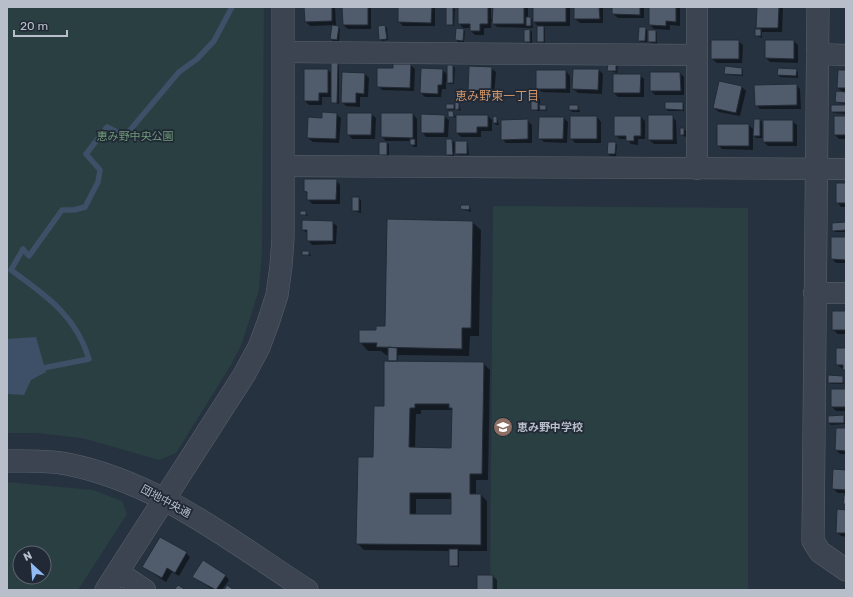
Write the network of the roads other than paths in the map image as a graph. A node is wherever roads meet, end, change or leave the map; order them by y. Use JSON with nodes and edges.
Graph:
{"nodes":[{"id":1,"x":283,"y":7,"type":"edge"},
{"id":2,"x":697,"y":7,"type":"edge"},
{"id":3,"x":818,"y":7,"type":"edge"},
{"id":4,"x":283,"y":52,"type":"junction"},
{"id":5,"x":817,"y":54,"type":"junction"},
{"id":6,"x":846,"y":55,"type":"edge"},
{"id":7,"x":698,"y":56,"type":"junction"},
{"id":8,"x":283,"y":166,"type":"junction"},
{"id":9,"x":697,"y":169,"type":"junction"},
{"id":10,"x":817,"y":169,"type":"junction"},
{"id":11,"x":846,"y":169,"type":"edge"},
{"id":12,"x":814,"y":293,"type":"junction"},
{"id":13,"x":846,"y":293,"type":"edge"},
{"id":14,"x":7,"y":460,"type":"edge"},
{"id":15,"x":166,"y":499,"type":"junction"},
{"id":16,"x":846,"y":570,"type":"edge"},
{"id":17,"x":118,"y":572,"type":"junction"},
{"id":18,"x":106,"y":590,"type":"edge"},
{"id":19,"x":145,"y":590,"type":"edge"},
{"id":20,"x":307,"y":590,"type":"edge"}],
"edges":[{"from":1,"to":4,"type":"street"},
{"from":2,"to":7,"type":"street"},
{"from":3,"to":5,"type":"street"},
{"from":4,"to":7,"type":"street"},
{"from":4,"to":8,"type":"street"},
{"from":5,"to":6,"type":"street"},
{"from":5,"to":10,"type":"street"},
{"from":7,"to":9,"type":"street"},
{"from":8,"to":9,"type":"street"},
{"from":8,"to":15,"type":"street"},
{"from":9,"to":10,"type":"street"},
{"from":10,"to":11,"type":"street"},
{"from":10,"to":12,"type":"street"},
{"from":12,"to":13,"type":"street"},
{"from":12,"to":16,"type":"street"},
{"from":14,"to":15,"type":"street","name":"団地中央通"},
{"from":15,"to":17,"type":"street"},
{"from":15,"to":20,"type":"street","name":"団地中央通"},
{"from":17,"to":18,"type":"street"},
{"from":17,"to":19,"type":"street"}]}
